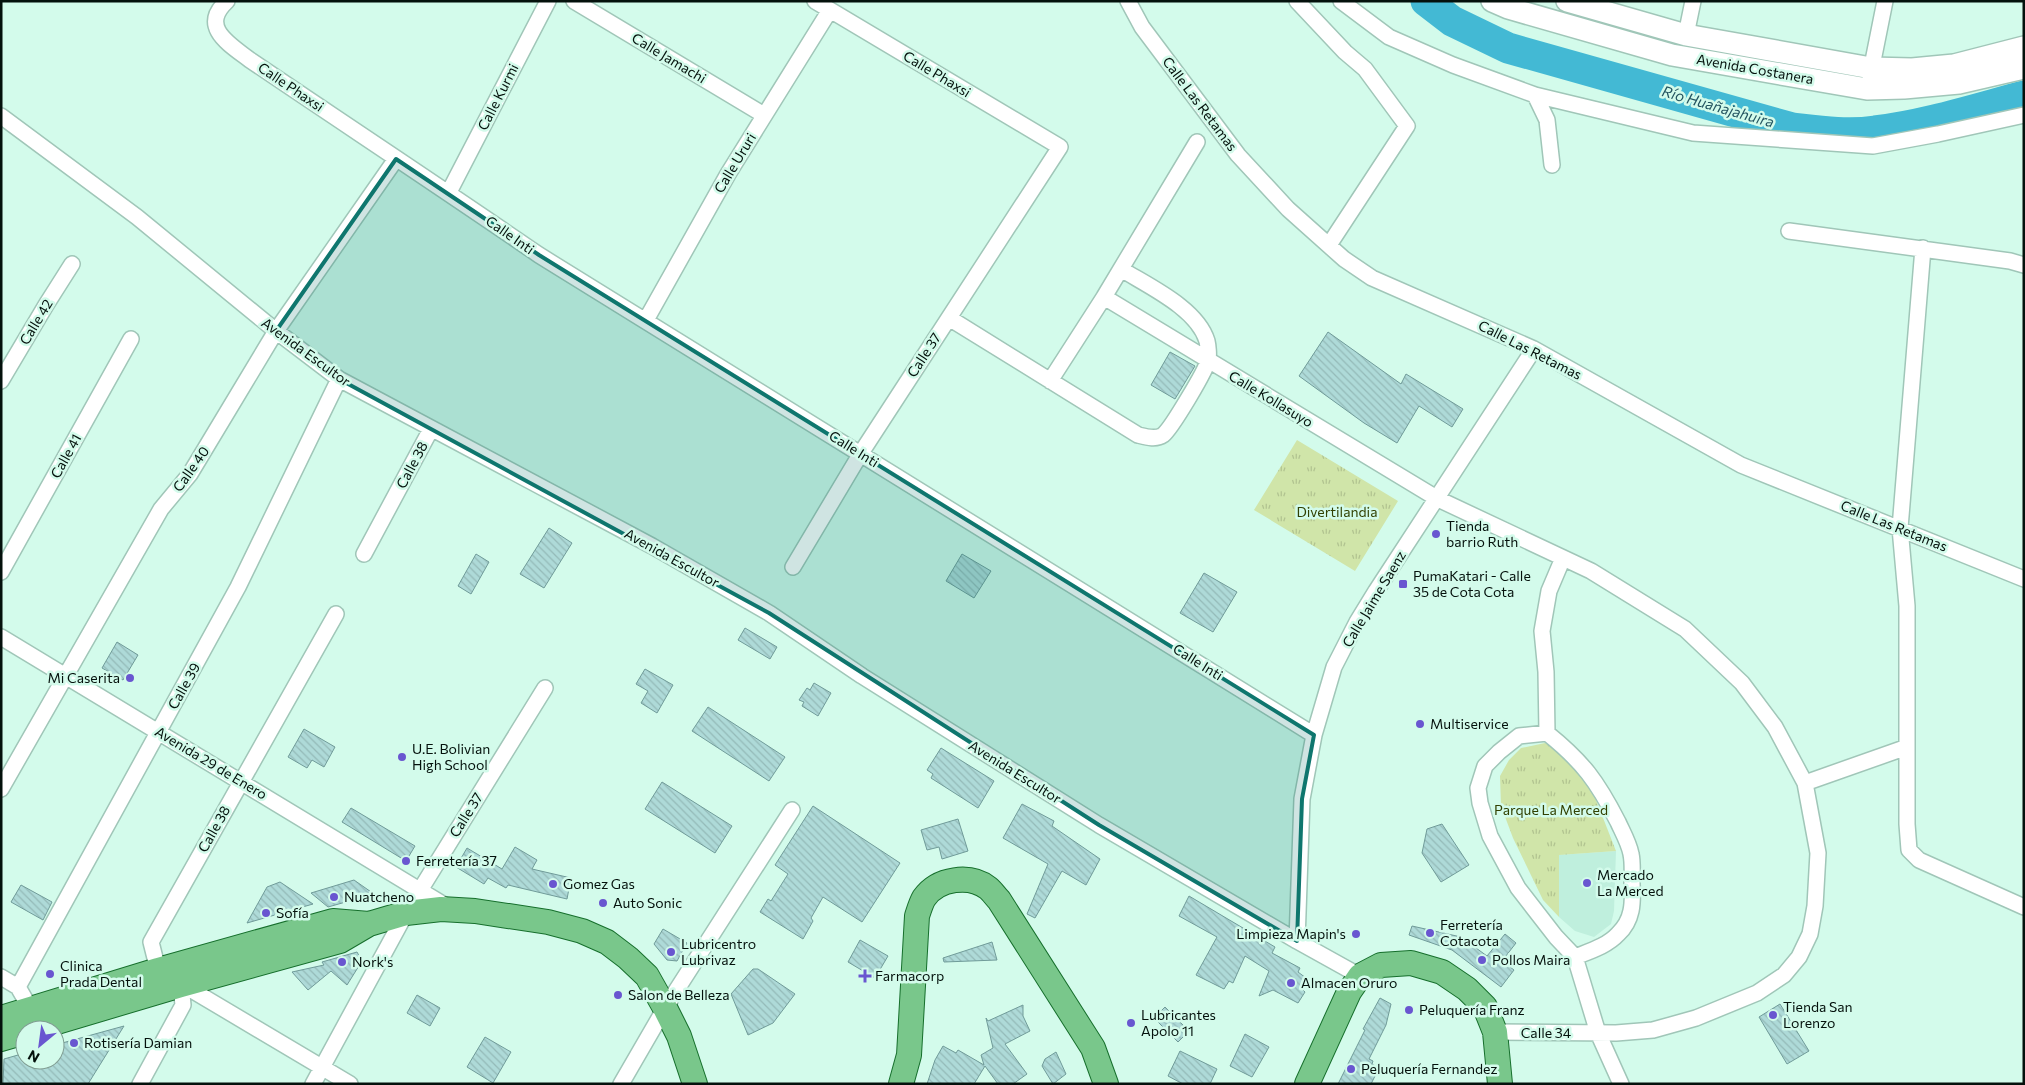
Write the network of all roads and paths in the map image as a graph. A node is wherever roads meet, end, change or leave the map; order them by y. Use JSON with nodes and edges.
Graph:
{"nodes":[{"id":1,"x":227,"y":1,"type":"edge"},
{"id":2,"x":548,"y":1,"type":"edge"},
{"id":3,"x":574,"y":1,"type":"edge"},
{"id":4,"x":815,"y":1,"type":"edge"},
{"id":5,"x":1128,"y":1,"type":"edge"},
{"id":6,"x":1297,"y":1,"type":"edge"},
{"id":7,"x":1341,"y":1,"type":"edge"},
{"id":8,"x":1492,"y":1,"type":"edge"},
{"id":9,"x":1567,"y":1,"type":"edge"},
{"id":10,"x":1694,"y":1,"type":"edge"},
{"id":11,"x":1885,"y":1,"type":"edge"},
{"id":12,"x":830,"y":10,"type":"junction"},
{"id":13,"x":1686,"y":35,"type":"junction"},
{"id":14,"x":2024,"y":48,"type":"edge"},
{"id":15,"x":1871,"y":68,"type":"junction"},
{"id":16,"x":2024,"y":68,"type":"edge"},
{"id":17,"x":1867,"y":89,"type":"junction"},
{"id":18,"x":1536,"y":96,"type":"junction"},
{"id":19,"x":764,"y":115,"type":"junction"},
{"id":20,"x":2024,"y":115,"type":"edge"},
{"id":21,"x":1,"y":116,"type":"edge"},
{"id":22,"x":1197,"y":142,"type":"dead end"},
{"id":23,"x":1060,"y":147,"type":"joint"},
{"id":24,"x":396,"y":159,"type":"junction"},
{"id":25,"x":1552,"y":165,"type":"dead end"},
{"id":26,"x":448,"y":192,"type":"junction"},
{"id":27,"x":1789,"y":231,"type":"dead end"},
{"id":28,"x":1329,"y":245,"type":"junction"},
{"id":29,"x":1923,"y":248,"type":"junction"},
{"id":30,"x":72,"y":264,"type":"dead end"},
{"id":31,"x":2024,"y":265,"type":"edge"},
{"id":32,"x":1121,"y":269,"type":"junction"},
{"id":33,"x":1104,"y":297,"type":"junction"},
{"id":34,"x":949,"y":318,"type":"junction"},
{"id":35,"x":646,"y":320,"type":"junction"},
{"id":36,"x":276,"y":332,"type":"junction"},
{"id":37,"x":131,"y":340,"type":"dead end"},
{"id":38,"x":1534,"y":349,"type":"junction"},
{"id":39,"x":1208,"y":361,"type":"junction"},
{"id":40,"x":339,"y":379,"type":"junction"},
{"id":41,"x":1,"y":381,"type":"edge"},
{"id":42,"x":1050,"y":381,"type":"junction"},
{"id":43,"x":431,"y":429,"type":"junction"},
{"id":44,"x":861,"y":453,"type":"junction"},
{"id":45,"x":1438,"y":499,"type":"junction"},
{"id":46,"x":1900,"y":528,"type":"junction"},
{"id":47,"x":364,"y":554,"type":"dead end"},
{"id":48,"x":1563,"y":558,"type":"junction"},
{"id":49,"x":793,"y":567,"type":"dead end"},
{"id":50,"x":1,"y":572,"type":"edge"},
{"id":51,"x":2024,"y":579,"type":"edge"},
{"id":52,"x":336,"y":614,"type":"dead end"},
{"id":53,"x":1,"y":637,"type":"edge"},
{"id":54,"x":67,"y":675,"type":"junction"},
{"id":55,"x":545,"y":688,"type":"dead end"},
{"id":56,"x":159,"y":732,"type":"junction"},
{"id":57,"x":1547,"y":734,"type":"junction"},
{"id":58,"x":1314,"y":735,"type":"junction"},
{"id":59,"x":1907,"y":747,"type":"junction"},
{"id":60,"x":241,"y":782,"type":"junction"},
{"id":61,"x":1805,"y":783,"type":"junction"},
{"id":62,"x":1,"y":789,"type":"edge"},
{"id":63,"x":792,"y":810,"type":"dead end"},
{"id":64,"x":419,"y":891,"type":"junction"},
{"id":65,"x":2024,"y":907,"type":"edge"},
{"id":66,"x":450,"y":909,"type":"junction"},
{"id":67,"x":406,"y":913,"type":"junction"},
{"id":68,"x":369,"y":924,"type":"junction"},
{"id":69,"x":1296,"y":941,"type":"junction"},
{"id":70,"x":1574,"y":957,"type":"junction"},
{"id":71,"x":158,"y":970,"type":"junction"},
{"id":72,"x":1360,"y":976,"type":"junction"},
{"id":73,"x":1,"y":977,"type":"edge"},
{"id":74,"x":181,"y":985,"type":"junction"},
{"id":75,"x":18,"y":987,"type":"junction"},
{"id":76,"x":665,"y":1008,"type":"junction"},
{"id":77,"x":1,"y":1018,"type":"edge"},
{"id":78,"x":30,"y":1020,"type":"edge"},
{"id":79,"x":41,"y":1020,"type":"edge"},
{"id":80,"x":47,"y":1020,"type":"edge"},
{"id":81,"x":15,"y":1021,"type":"edge"},
{"id":82,"x":15,"y":1032,"type":"edge"},
{"id":83,"x":1495,"y":1032,"type":"junction"},
{"id":84,"x":1598,"y":1033,"type":"junction"},
{"id":85,"x":1,"y":1039,"type":"edge"},
{"id":86,"x":322,"y":1068,"type":"junction"},
{"id":87,"x":140,"y":1084,"type":"edge"},
{"id":88,"x":313,"y":1084,"type":"edge"},
{"id":89,"x":350,"y":1084,"type":"edge"},
{"id":90,"x":621,"y":1084,"type":"edge"},
{"id":91,"x":695,"y":1084,"type":"edge"},
{"id":92,"x":901,"y":1084,"type":"edge"},
{"id":93,"x":1106,"y":1084,"type":"edge"},
{"id":94,"x":1307,"y":1084,"type":"edge"},
{"id":95,"x":1500,"y":1084,"type":"edge"},
{"id":96,"x":1620,"y":1084,"type":"edge"}],
"edges":[{"from":1,"to":24,"type":"street","name":"Calle Phaxsi"},
{"from":2,"to":26,"type":"street","name":"Calle Kurmi"},
{"from":3,"to":19,"type":"street","name":"Calle Jamachi"},
{"from":4,"to":12,"type":"street","name":"Calle Phaxsi"},
{"from":5,"to":28,"type":"street","name":"Calle Las Retamas"},
{"from":6,"to":28,"type":"street"},
{"from":7,"to":18,"type":"street"},
{"from":8,"to":17,"type":"main road","name":"Avenida Costanera"},
{"from":9,"to":13,"type":"main road","name":"Avenida Costanera"},
{"from":10,"to":13,"type":"street"},
{"from":11,"to":15,"type":"street"},
{"from":12,"to":19,"type":"street","name":"Calle Ururi"},
{"from":12,"to":23,"type":"street","name":"Calle Phaxsi"},
{"from":13,"to":15,"type":"main road","name":"Avenida Costanera"},
{"from":14,"to":15,"type":"main road","name":"Avenida Costanera"},
{"from":15,"to":17,"type":"street"},
{"from":16,"to":17,"type":"main road","name":"Avenida Costanera"},
{"from":18,"to":20,"type":"street"},
{"from":18,"to":25,"type":"street"},
{"from":19,"to":35,"type":"street","name":"Calle Ururi"},
{"from":21,"to":36,"type":"street","name":"Avenida Escultor"},
{"from":22,"to":32,"type":"street"},
{"from":23,"to":34,"type":"street","name":"Calle 37"},
{"from":24,"to":26,"type":"street","name":"Calle Inti"},
{"from":24,"to":36,"type":"street","name":"Calle 40"},
{"from":26,"to":35,"type":"street","name":"Calle Inti"},
{"from":27,"to":29,"type":"street"},
{"from":28,"to":38,"type":"street","name":"Calle Las Retamas"},
{"from":29,"to":31,"type":"street"},
{"from":29,"to":46,"type":"street"},
{"from":30,"to":41,"type":"street","name":"Calle 42"},
{"from":32,"to":33,"type":"street"},
{"from":32,"to":39,"type":"street"},
{"from":33,"to":39,"type":"street","name":"Calle Kollasuyo"},
{"from":33,"to":42,"type":"street"},
{"from":34,"to":42,"type":"street"},
{"from":34,"to":44,"type":"street","name":"Calle 37"},
{"from":35,"to":44,"type":"street","name":"Calle Inti"},
{"from":36,"to":40,"type":"street","name":"Avenida Escultor"},
{"from":36,"to":54,"type":"street","name":"Calle 40"},
{"from":37,"to":50,"type":"street","name":"Calle 41"},
{"from":38,"to":45,"type":"street","name":"Calle Jaime Saenz"},
{"from":38,"to":46,"type":"street","name":"Calle Las Retamas"},
{"from":39,"to":42,"type":"street"},
{"from":39,"to":45,"type":"street","name":"Calle Kollasuyo"},
{"from":40,"to":43,"type":"street","name":"Avenida Escultor"},
{"from":40,"to":56,"type":"street","name":"Calle 39"},
{"from":43,"to":47,"type":"street","name":"Calle 38"},
{"from":43,"to":69,"type":"street","name":"Avenida Escultor"},
{"from":44,"to":49,"type":"street","name":"Calle 37"},
{"from":44,"to":58,"type":"street","name":"Calle Inti"},
{"from":45,"to":48,"type":"street","name":"Calle Kollasuyo"},
{"from":45,"to":58,"type":"street","name":"Calle Jaime Saenz"},
{"from":46,"to":51,"type":"street","name":"Calle Las Retamas"},
{"from":46,"to":59,"type":"street"},
{"from":48,"to":57,"type":"street"},
{"from":48,"to":61,"type":"street","name":"Calle Kollasuyo"},
{"from":52,"to":60,"type":"street","name":"Calle 38"},
{"from":53,"to":54,"type":"street","name":"Avenida 29 de Enero"},
{"from":54,"to":56,"type":"street","name":"Avenida 29 de Enero"},
{"from":54,"to":62,"type":"street","name":"Calle 40"},
{"from":55,"to":64,"type":"street","name":"Calle 37"},
{"from":56,"to":60,"type":"street","name":"Avenida 29 de Enero"},
{"from":56,"to":75,"type":"street","name":"Calle 39"},
{"from":57,"to":70,"type":"street"},
{"from":57,"to":70,"type":"street"},
{"from":58,"to":69,"type":"street","name":"Calle Jaime Saenz"},
{"from":59,"to":61,"type":"street"},
{"from":59,"to":65,"type":"street"},
{"from":60,"to":64,"type":"street","name":"Avenida 29 de Enero"},
{"from":60,"to":71,"type":"street","name":"Calle 38"},
{"from":61,"to":84,"type":"street","name":"Calle 34"},
{"from":63,"to":76,"type":"street"},
{"from":64,"to":66,"type":"street","name":"Avenida 29 de Enero"},
{"from":64,"to":67,"type":"street","name":"Calle 37"},
{"from":66,"to":67,"type":"main road"},
{"from":66,"to":76,"type":"main road"},
{"from":67,"to":68,"type":"main road"},
{"from":67,"to":86,"type":"street"},
{"from":68,"to":71,"type":"main road"},
{"from":68,"to":74,"type":"main road"},
{"from":69,"to":72,"type":"street","name":"Avenida Escultor"},
{"from":70,"to":84,"type":"street"},
{"from":71,"to":74,"type":"street"},
{"from":71,"to":79,"type":"main road"},
{"from":72,"to":83,"type":"main road"},
{"from":72,"to":94,"type":"main road"},
{"from":73,"to":75,"type":"street"},
{"from":74,"to":80,"type":"main road"},
{"from":74,"to":86,"type":"street"},
{"from":74,"to":87,"type":"street"},
{"from":75,"to":78,"type":"street"},
{"from":76,"to":90,"type":"street"},
{"from":76,"to":91,"type":"main road"},
{"from":77,"to":81,"type":"main road"},
{"from":82,"to":85,"type":"main road"},
{"from":83,"to":84,"type":"street","name":"Calle 34"},
{"from":83,"to":95,"type":"main road"},
{"from":84,"to":96,"type":"street"},
{"from":86,"to":88,"type":"street"},
{"from":86,"to":89,"type":"street"},
{"from":92,"to":93,"type":"main road"}]}
